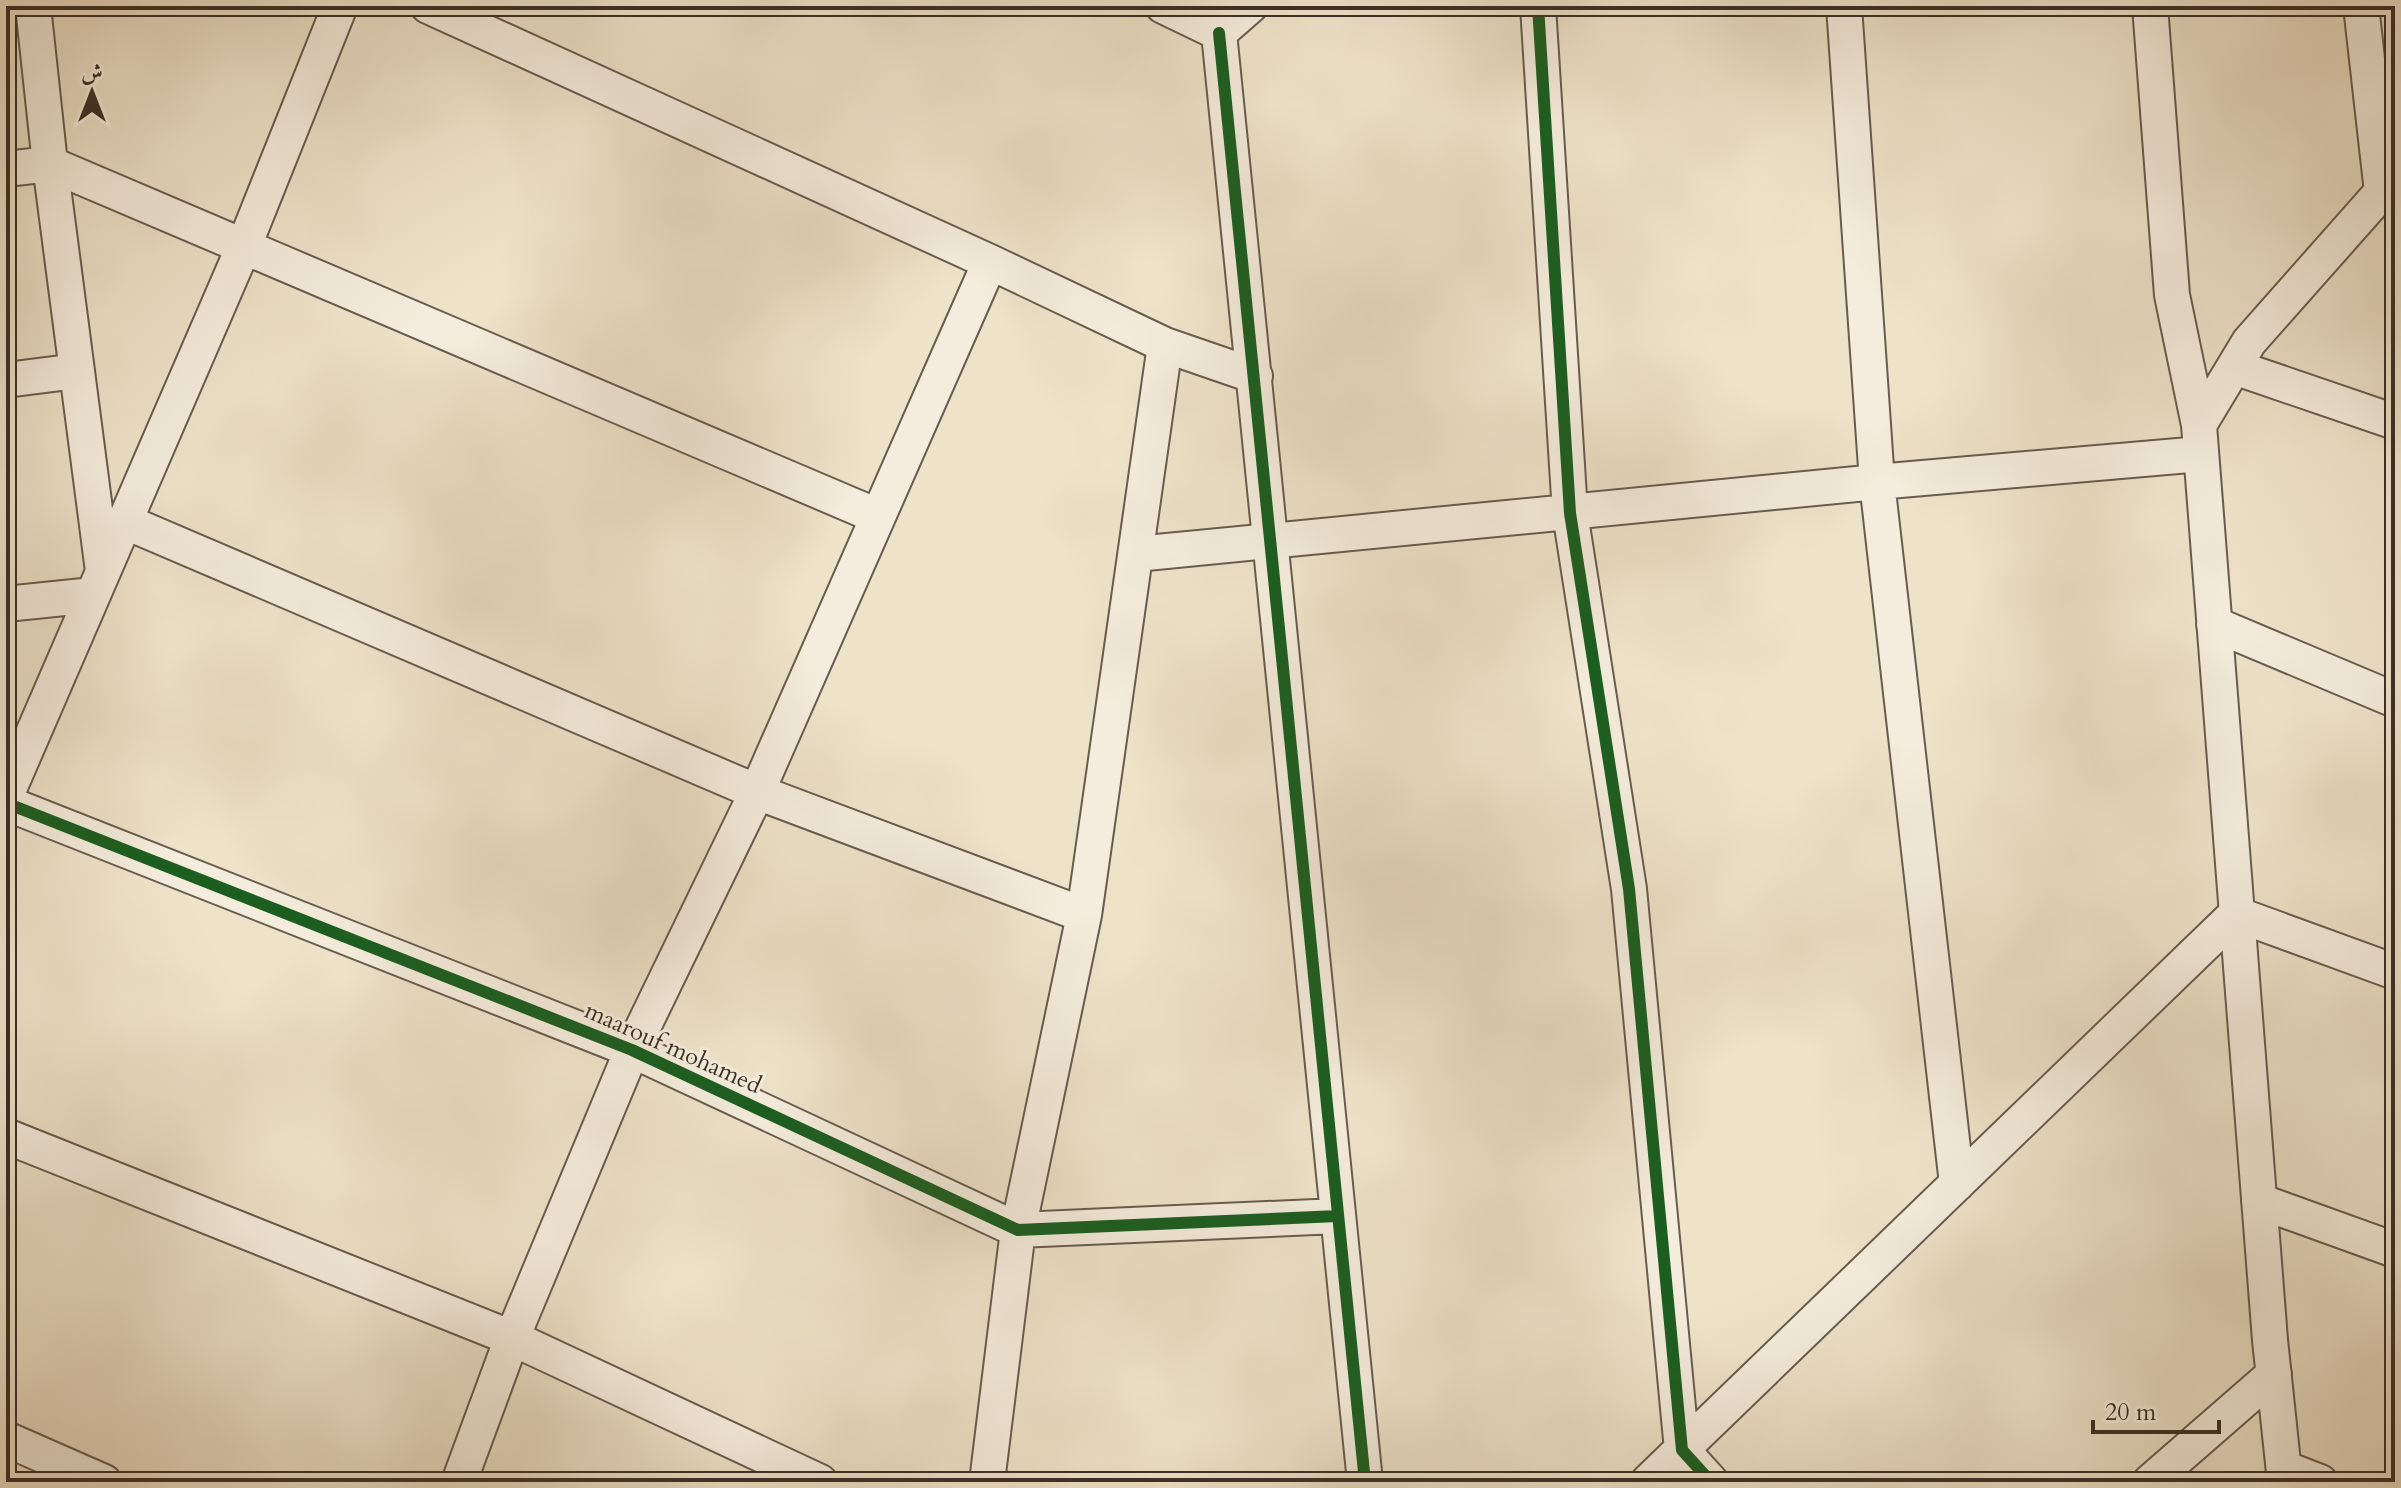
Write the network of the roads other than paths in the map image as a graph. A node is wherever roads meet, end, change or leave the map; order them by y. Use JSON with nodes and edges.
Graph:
{"nodes":[{"id":1,"x":33,"y":6,"type":"edge"},
{"id":2,"x":340,"y":6,"type":"edge"},
{"id":3,"x":428,"y":6,"type":"edge"},
{"id":4,"x":1163,"y":6,"type":"edge"},
{"id":5,"x":1250,"y":6,"type":"edge"},
{"id":6,"x":1538,"y":6,"type":"edge"},
{"id":7,"x":1844,"y":6,"type":"edge"},
{"id":8,"x":2150,"y":6,"type":"edge"},
{"id":9,"x":2361,"y":6,"type":"edge"},
{"id":10,"x":1219,"y":33,"type":"junction"},
{"id":11,"x":50,"y":164,"type":"junction"},
{"id":12,"x":6,"y":169,"type":"edge"},
{"id":13,"x":2389,"y":184,"type":"edge"},
{"id":14,"x":244,"y":246,"type":"junction"},
{"id":15,"x":990,"y":262,"type":"junction"},
{"id":16,"x":1165,"y":345,"type":"junction"},
{"id":17,"x":2234,"y":367,"type":"junction"},
{"id":18,"x":77,"y":371,"type":"junction"},
{"id":19,"x":1255,"y":376,"type":"junction"},
{"id":20,"x":6,"y":380,"type":"edge"},
{"id":21,"x":2395,"y":422,"type":"edge"},
{"id":22,"x":2200,"y":440,"type":"junction"},
{"id":23,"x":1877,"y":482,"type":"junction"},
{"id":24,"x":1570,"y":513,"type":"junction"},
{"id":25,"x":877,"y":516,"type":"junction"},
{"id":26,"x":124,"y":521,"type":"junction"},
{"id":27,"x":1270,"y":541,"type":"junction"},
{"id":28,"x":1136,"y":554,"type":"junction"},
{"id":29,"x":98,"y":583,"type":"junction"},
{"id":30,"x":6,"y":604,"type":"edge"},
{"id":31,"x":2214,"y":624,"type":"junction"},
{"id":32,"x":2395,"y":700,"type":"edge"},
{"id":33,"x":757,"y":792,"type":"junction"},
{"id":34,"x":6,"y":796,"type":"edge"},
{"id":35,"x":6,"y":803,"type":"edge"},
{"id":36,"x":2236,"y":914,"type":"junction"},
{"id":37,"x":1084,"y":915,"type":"junction"},
{"id":38,"x":2395,"y":972,"type":"edge"},
{"id":39,"x":632,"y":1050,"type":"junction"},
{"id":40,"x":6,"y":1136,"type":"edge"},
{"id":41,"x":1957,"y":1184,"type":"junction"},
{"id":42,"x":2259,"y":1201,"type":"junction"},
{"id":43,"x":1338,"y":1216,"type":"junction"},
{"id":44,"x":1018,"y":1230,"type":"junction"},
{"id":45,"x":2395,"y":1250,"type":"edge"},
{"id":46,"x":512,"y":1338,"type":"junction"},
{"id":47,"x":2274,"y":1374,"type":"junction"},
{"id":48,"x":6,"y":1439,"type":"edge"},
{"id":49,"x":1682,"y":1450,"type":"junction"},
{"id":50,"x":2284,"y":1475,"type":"edge"},
{"id":51,"x":104,"y":1482,"type":"edge"},
{"id":52,"x":459,"y":1482,"type":"edge"},
{"id":53,"x":820,"y":1482,"type":"edge"},
{"id":54,"x":987,"y":1482,"type":"edge"},
{"id":55,"x":1365,"y":1482,"type":"edge"},
{"id":56,"x":1648,"y":1482,"type":"edge"},
{"id":57,"x":1711,"y":1482,"type":"edge"},
{"id":58,"x":2150,"y":1482,"type":"edge"},
{"id":59,"x":2320,"y":1482,"type":"edge"}],
"edges":[{"from":1,"to":11,"type":"street"},
{"from":2,"to":14,"type":"street"},
{"from":3,"to":15,"type":"street"},
{"from":4,"to":10,"type":"street"},
{"from":5,"to":10,"type":"street"},
{"from":6,"to":24,"type":"street"},
{"from":7,"to":23,"type":"street"},
{"from":8,"to":22,"type":"street"},
{"from":9,"to":13,"type":"street"},
{"from":10,"to":19,"type":"street"},
{"from":11,"to":12,"type":"street"},
{"from":11,"to":14,"type":"street"},
{"from":11,"to":18,"type":"street"},
{"from":13,"to":17,"type":"street"},
{"from":14,"to":25,"type":"street"},
{"from":14,"to":26,"type":"street"},
{"from":15,"to":16,"type":"street"},
{"from":15,"to":25,"type":"street"},
{"from":16,"to":19,"type":"street"},
{"from":16,"to":28,"type":"street"},
{"from":17,"to":21,"type":"street"},
{"from":17,"to":22,"type":"street"},
{"from":18,"to":20,"type":"street"},
{"from":18,"to":29,"type":"street"},
{"from":19,"to":27,"type":"street"},
{"from":22,"to":23,"type":"street"},
{"from":22,"to":31,"type":"street"},
{"from":23,"to":24,"type":"street"},
{"from":23,"to":41,"type":"street"},
{"from":24,"to":27,"type":"street"},
{"from":24,"to":49,"type":"street"},
{"from":25,"to":33,"type":"street"},
{"from":26,"to":29,"type":"street"},
{"from":26,"to":33,"type":"street"},
{"from":27,"to":28,"type":"street"},
{"from":27,"to":43,"type":"street"},
{"from":28,"to":37,"type":"street"},
{"from":29,"to":30,"type":"street"},
{"from":29,"to":34,"type":"street"},
{"from":31,"to":32,"type":"street"},
{"from":31,"to":36,"type":"street"},
{"from":33,"to":37,"type":"street"},
{"from":33,"to":39,"type":"street"},
{"from":35,"to":39,"type":"street","name":"maarouf mohamed"},
{"from":36,"to":38,"type":"street"},
{"from":36,"to":41,"type":"street"},
{"from":36,"to":42,"type":"street"},
{"from":37,"to":44,"type":"street"},
{"from":39,"to":44,"type":"street","name":"maarouf mohamed"},
{"from":39,"to":46,"type":"street"},
{"from":40,"to":46,"type":"street"},
{"from":41,"to":49,"type":"street"},
{"from":42,"to":45,"type":"street"},
{"from":42,"to":47,"type":"street"},
{"from":43,"to":44,"type":"street","name":"maarouf mohamed"},
{"from":43,"to":55,"type":"street"},
{"from":44,"to":54,"type":"street"},
{"from":46,"to":52,"type":"street"},
{"from":46,"to":53,"type":"street"},
{"from":47,"to":50,"type":"street"},
{"from":47,"to":58,"type":"street"},
{"from":48,"to":51,"type":"street"},
{"from":49,"to":56,"type":"street"},
{"from":49,"to":57,"type":"street"},
{"from":50,"to":59,"type":"street"}]}
